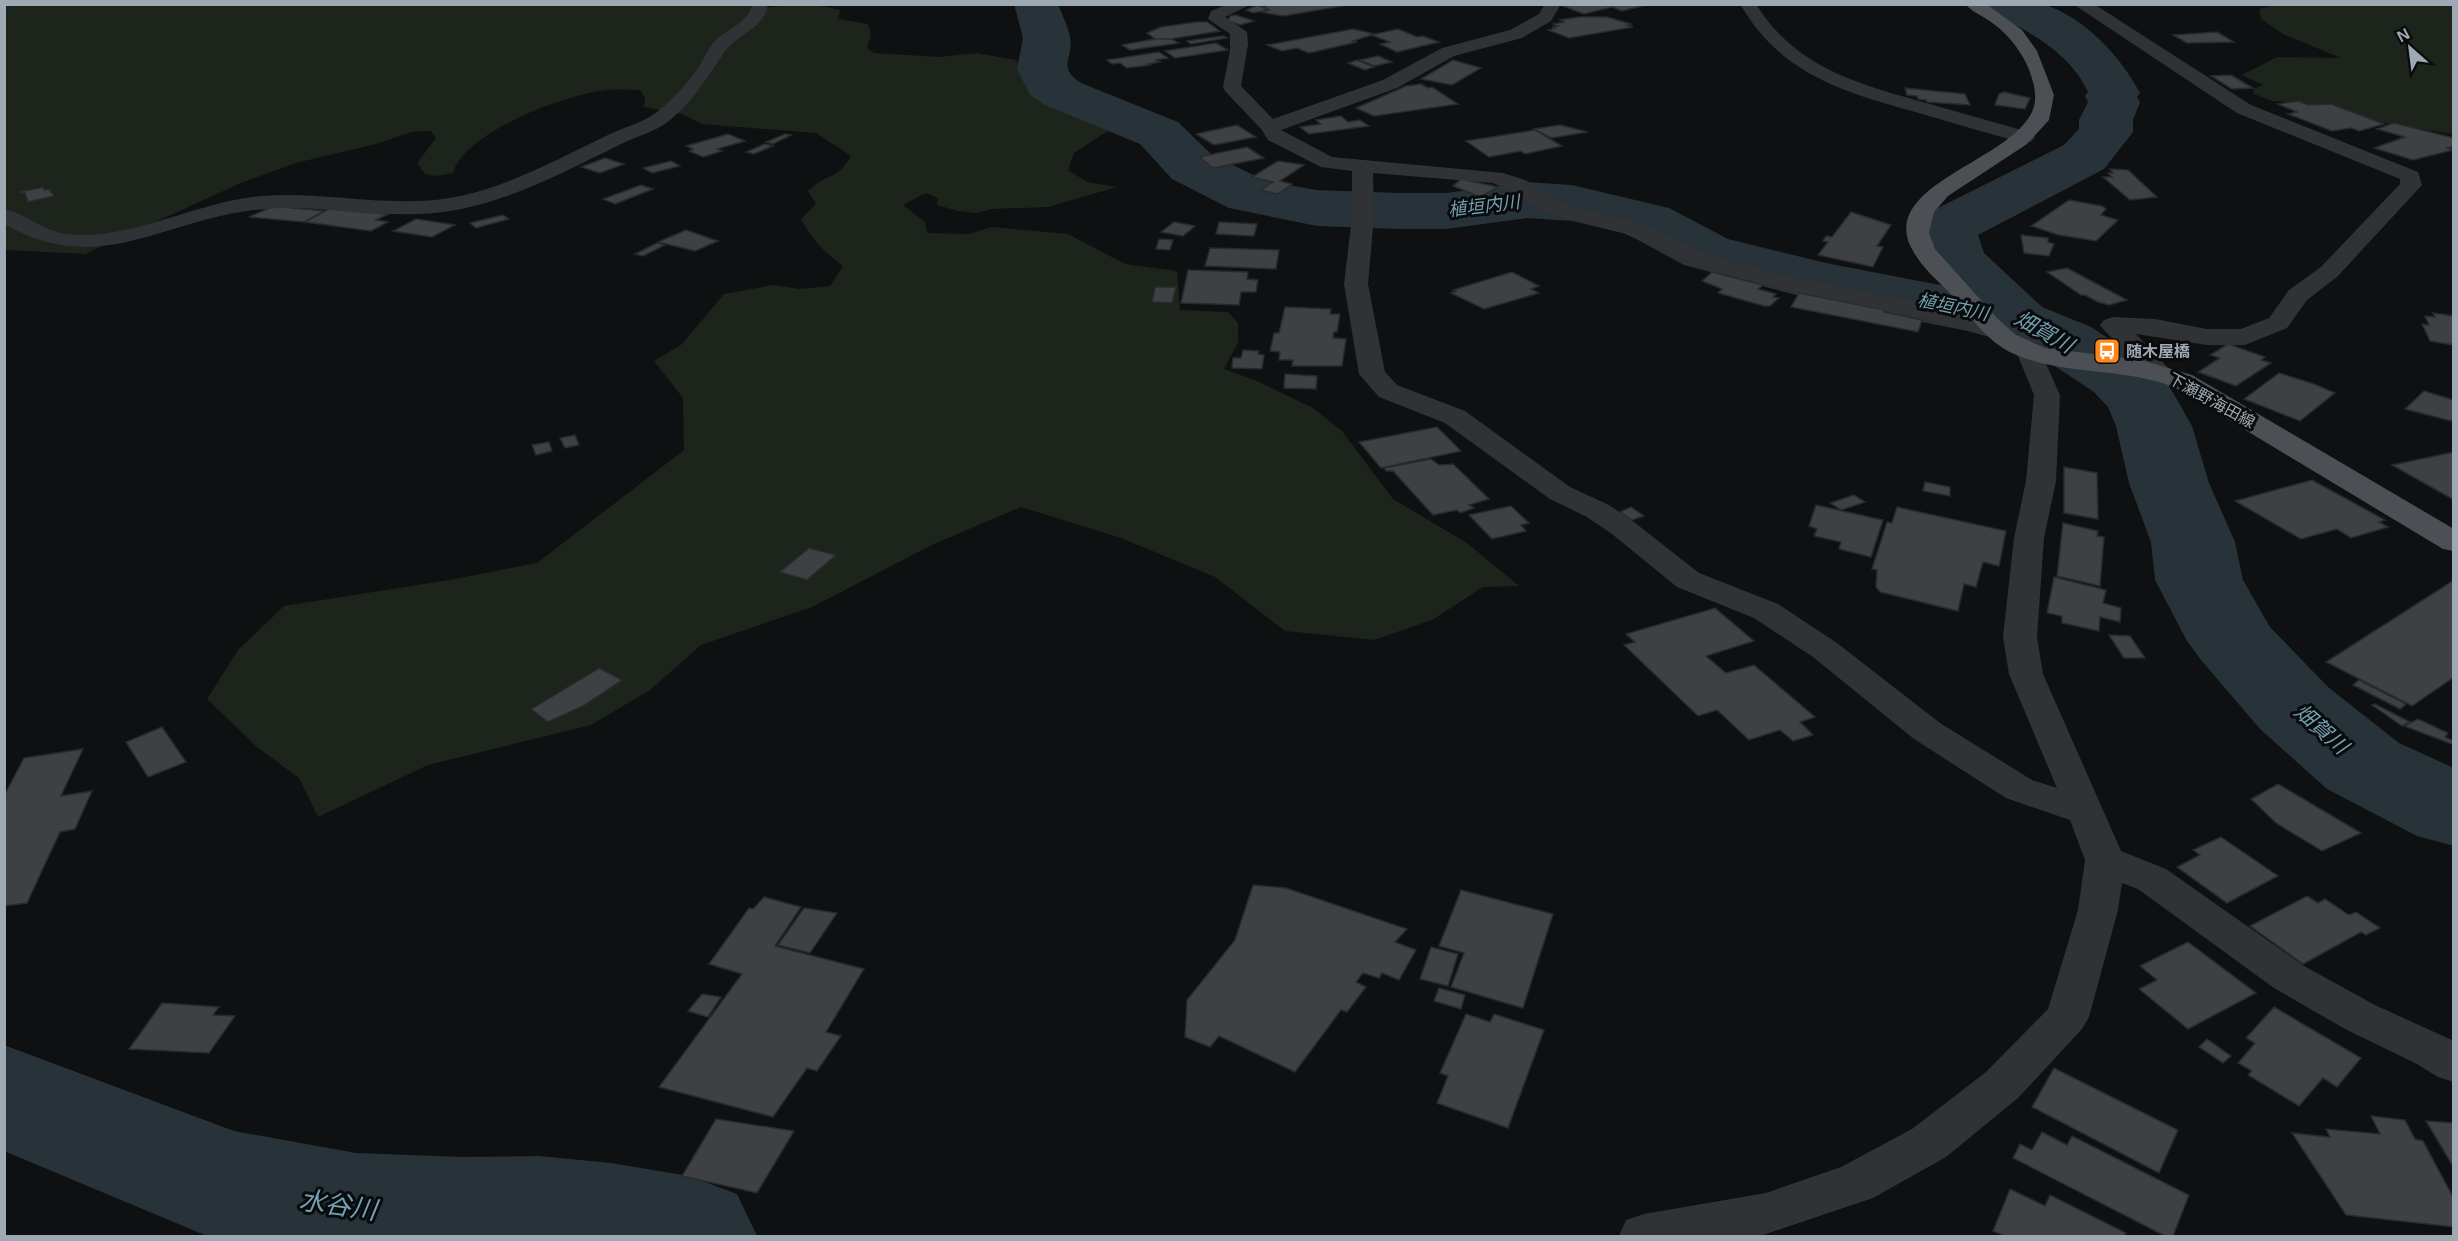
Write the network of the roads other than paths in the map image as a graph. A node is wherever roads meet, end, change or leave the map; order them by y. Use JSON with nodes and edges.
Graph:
{"nodes":[{"id":1,"x":760,"y":4,"type":"edge"},
{"id":2,"x":1244,"y":4,"type":"edge"},
{"id":3,"x":1553,"y":4,"type":"edge"},
{"id":4,"x":1748,"y":4,"type":"edge"},
{"id":5,"x":1973,"y":4,"type":"edge"},
{"id":6,"x":2081,"y":4,"type":"edge"},
{"id":7,"x":1270,"y":127,"type":"junction"},
{"id":8,"x":2025,"y":137,"type":"junction"},
{"id":9,"x":1362,"y":168,"type":"junction"},
{"id":10,"x":4,"y":215,"type":"edge"},
{"id":11,"x":1984,"y":318,"type":"junction"},
{"id":12,"x":2029,"y":351,"type":"junction"},
{"id":13,"x":2148,"y":369,"type":"junction"},
{"id":14,"x":2454,"y":542,"type":"edge"},
{"id":15,"x":2086,"y":812,"type":"junction"},
{"id":16,"x":2105,"y":860,"type":"junction"},
{"id":17,"x":2454,"y":1064,"type":"edge"},
{"id":18,"x":1644,"y":1236,"type":"edge"}],
"edges":[{"from":1,"to":10,"type":"street"},
{"from":2,"to":7,"type":"street"},
{"from":3,"to":7,"type":"street"},
{"from":4,"to":8,"type":"street"},
{"from":5,"to":8,"type":"main road","name":"下瀬野海田線"},
{"from":6,"to":13,"type":"street"},
{"from":7,"to":9,"type":"street"},
{"from":8,"to":11,"type":"main road","name":"下瀬野海田線"},
{"from":9,"to":11,"type":"street"},
{"from":9,"to":15,"type":"street"},
{"from":11,"to":12,"type":"main road","name":"下瀬野海田線"},
{"from":12,"to":13,"type":"main road","name":"下瀬野海田線"},
{"from":12,"to":15,"type":"street"},
{"from":13,"to":14,"type":"main road","name":"下瀬野海田線"},
{"from":15,"to":16,"type":"street"},
{"from":16,"to":17,"type":"street"},
{"from":16,"to":18,"type":"street"}]}
